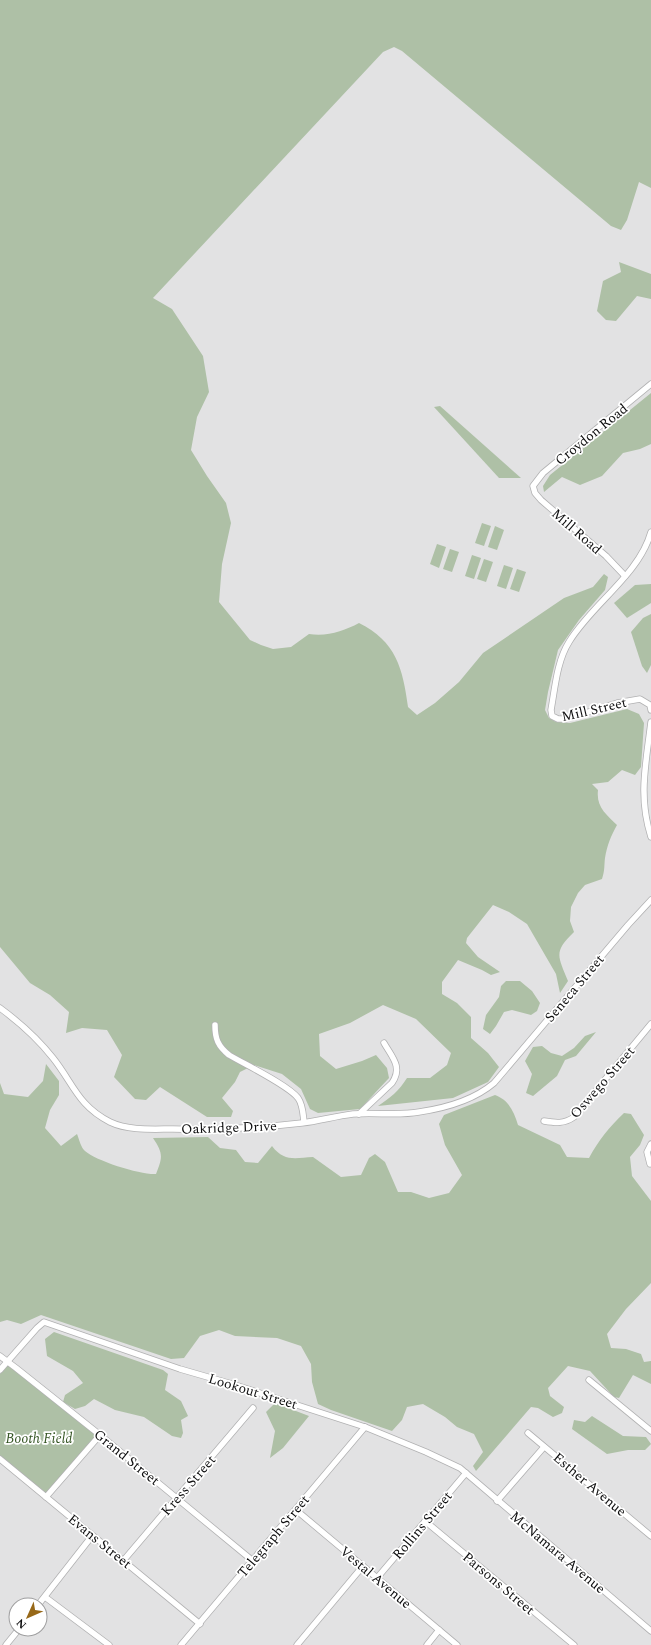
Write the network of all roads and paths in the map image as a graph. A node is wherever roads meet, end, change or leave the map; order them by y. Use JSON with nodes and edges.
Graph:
{"nodes":[{"id":1,"x":651,"y":384,"type":"edge"},
{"id":2,"x":532,"y":486,"type":"joint"},
{"id":3,"x":651,"y":532,"type":"edge"},
{"id":4,"x":625,"y":576,"type":"junction"},
{"id":5,"x":651,"y":710,"type":"edge"},
{"id":6,"x":651,"y":722,"type":"edge"},
{"id":7,"x":651,"y":837,"type":"edge"},
{"id":8,"x":651,"y":900,"type":"edge"},
{"id":9,"x":0,"y":1008,"type":"edge"},
{"id":10,"x":215,"y":1024,"type":"dead end"},
{"id":11,"x":651,"y":1024,"type":"edge"},
{"id":12,"x":384,"y":1043,"type":"dead end"},
{"id":13,"x":499,"y":1077,"type":"joint"},
{"id":14,"x":360,"y":1114,"type":"junction"},
{"id":15,"x":304,"y":1122,"type":"junction"},
{"id":16,"x":544,"y":1122,"type":"dead end"},
{"id":17,"x":651,"y":1144,"type":"edge"},
{"id":18,"x":650,"y":1164,"type":"edge"},
{"id":19,"x":0,"y":1356,"type":"edge"},
{"id":20,"x":7,"y":1361,"type":"junction"},
{"id":21,"x":0,"y":1370,"type":"edge"},
{"id":22,"x":589,"y":1380,"type":"dead end"},
{"id":23,"x":253,"y":1408,"type":"dead end"},
{"id":24,"x":365,"y":1427,"type":"junction"},
{"id":25,"x":651,"y":1431,"type":"edge"},
{"id":26,"x":528,"y":1433,"type":"dead end"},
{"id":27,"x":100,"y":1435,"type":"junction"},
{"id":28,"x":544,"y":1447,"type":"junction"},
{"id":29,"x":0,"y":1459,"type":"edge"},
{"id":30,"x":466,"y":1473,"type":"junction"},
{"id":31,"x":46,"y":1497,"type":"junction"},
{"id":32,"x":177,"y":1498,"type":"junction"},
{"id":33,"x":497,"y":1501,"type":"junction"},
{"id":34,"x":296,"y":1510,"type":"junction"},
{"id":35,"x":425,"y":1521,"type":"junction"},
{"id":36,"x":92,"y":1536,"type":"junction"},
{"id":37,"x":651,"y":1536,"type":"edge"},
{"id":38,"x":123,"y":1561,"type":"junction"},
{"id":39,"x":253,"y":1561,"type":"junction"},
{"id":40,"x":363,"y":1566,"type":"junction"},
{"id":41,"x":377,"y":1578,"type":"junction"},
{"id":42,"x":45,"y":1597,"type":"edge"},
{"id":43,"x":48,"y":1599,"type":"edge"},
{"id":44,"x":200,"y":1624,"type":"junction"},
{"id":45,"x":439,"y":1630,"type":"junction"},
{"id":46,"x":651,"y":1631,"type":"edge"},
{"id":47,"x":12,"y":1637,"type":"edge"},
{"id":48,"x":6,"y":1645,"type":"edge"},
{"id":49,"x":109,"y":1645,"type":"edge"},
{"id":50,"x":181,"y":1645,"type":"edge"},
{"id":51,"x":297,"y":1645,"type":"edge"},
{"id":52,"x":427,"y":1645,"type":"edge"},
{"id":53,"x":457,"y":1645,"type":"edge"},
{"id":54,"x":574,"y":1645,"type":"edge"}],
"edges":[{"from":1,"to":2,"type":"street","name":"Croydon Road"},
{"from":2,"to":4,"type":"street","name":"Mill Road"},
{"from":3,"to":4,"type":"street"},
{"from":4,"to":5,"type":"street","name":"Mill Street"},
{"from":6,"to":7,"type":"street"},
{"from":8,"to":13,"type":"street","name":"Seneca Street"},
{"from":9,"to":15,"type":"street","name":"Oakridge Drive"},
{"from":10,"to":15,"type":"street"},
{"from":11,"to":16,"type":"street","name":"Oswego Street"},
{"from":12,"to":14,"type":"street"},
{"from":13,"to":14,"type":"street","name":"Oakridge Drive"},
{"from":14,"to":15,"type":"street","name":"Oakridge Drive"},
{"from":17,"to":18,"type":"street"},
{"from":19,"to":20,"type":"street","name":"Grand Street"},
{"from":20,"to":21,"type":"street"},
{"from":20,"to":24,"type":"street","name":"Lookout Street"},
{"from":20,"to":27,"type":"street","name":"Grand Street"},
{"from":22,"to":25,"type":"street"},
{"from":23,"to":32,"type":"street","name":"Kress Street"},
{"from":24,"to":30,"type":"street","name":"Lookout Street"},
{"from":24,"to":34,"type":"street","name":"Telegraph Street"},
{"from":26,"to":28,"type":"street","name":"Esther Avenue"},
{"from":27,"to":31,"type":"street"},
{"from":27,"to":32,"type":"street","name":"Grand Street"},
{"from":28,"to":33,"type":"street"},
{"from":28,"to":37,"type":"street","name":"Esther Avenue"},
{"from":29,"to":31,"type":"street","name":"Evans Street"},
{"from":30,"to":33,"type":"street","name":"McNamara Avenue"},
{"from":30,"to":35,"type":"street","name":"Rollins Street"},
{"from":31,"to":36,"type":"street","name":"Evans Street"},
{"from":32,"to":38,"type":"street","name":"Kress Street"},
{"from":32,"to":39,"type":"street","name":"Grand Street"},
{"from":33,"to":46,"type":"street","name":"McNamara Avenue"},
{"from":34,"to":39,"type":"street","name":"Telegraph Street"},
{"from":34,"to":40,"type":"street","name":"Vestal Avenue"},
{"from":35,"to":41,"type":"street","name":"Rollins Street"},
{"from":35,"to":54,"type":"street","name":"Parsons Street"},
{"from":36,"to":38,"type":"street","name":"Evans Street"},
{"from":36,"to":42,"type":"street"},
{"from":38,"to":44,"type":"street","name":"Evans Street"},
{"from":39,"to":44,"type":"street","name":"Telegraph Street"},
{"from":40,"to":41,"type":"street","name":"Vestal Avenue"},
{"from":40,"to":51,"type":"street"},
{"from":41,"to":45,"type":"street","name":"Vestal Avenue"},
{"from":43,"to":49,"type":"street"},
{"from":44,"to":50,"type":"street","name":"Telegraph Street"},
{"from":45,"to":52,"type":"street"},
{"from":45,"to":53,"type":"street","name":"Vestal Avenue"},
{"from":47,"to":48,"type":"street"}]}
